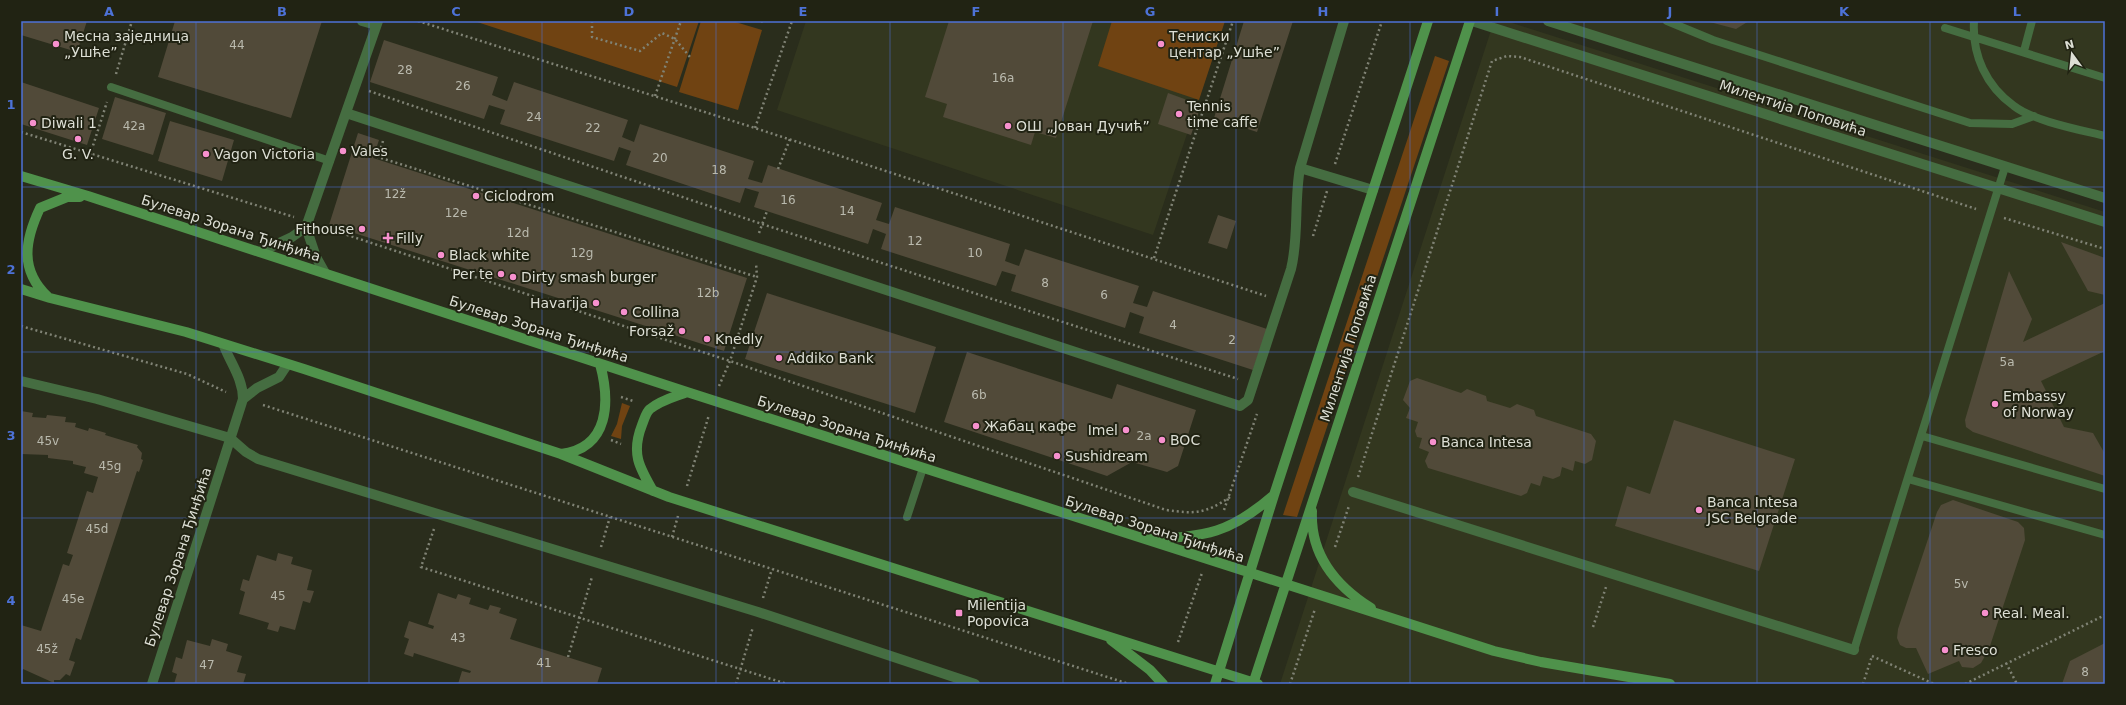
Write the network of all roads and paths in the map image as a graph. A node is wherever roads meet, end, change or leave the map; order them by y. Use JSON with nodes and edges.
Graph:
{"nodes":[{"id":1,"x":362,"y":21,"type":"edge"},
{"id":2,"x":418,"y":21,"type":"edge"},
{"id":3,"x":592,"y":21,"type":"edge"},
{"id":4,"x":681,"y":21,"type":"edge"},
{"id":5,"x":792,"y":21,"type":"edge"},
{"id":6,"x":1233,"y":21,"type":"edge"},
{"id":7,"x":1344,"y":21,"type":"edge"},
{"id":8,"x":1428,"y":21,"type":"edge"},
{"id":9,"x":1471,"y":21,"type":"edge"},
{"id":10,"x":1548,"y":21,"type":"edge"},
{"id":11,"x":1667,"y":21,"type":"edge"},
{"id":12,"x":1688,"y":21,"type":"edge"},
{"id":13,"x":1974,"y":21,"type":"edge"},
{"id":14,"x":2032,"y":21,"type":"edge"},
{"id":15,"x":377,"y":23,"type":"edge"},
{"id":16,"x":1945,"y":28,"type":"dead end"},
{"id":17,"x":1688,"y":30,"type":"junction"},
{"id":18,"x":675,"y":39,"type":"junction"},
{"id":19,"x":2024,"y":51,"type":"junction"},
{"id":20,"x":690,"y":57,"type":"dead end"},
{"id":21,"x":2105,"y":78,"type":"edge"},
{"id":22,"x":355,"y":86,"type":"junction"},
{"id":23,"x":111,"y":87,"type":"dead end"},
{"id":24,"x":655,"y":96,"type":"junction"},
{"id":25,"x":346,"y":113,"type":"junction"},
{"id":26,"x":2034,"y":116,"type":"junction"},
{"id":27,"x":755,"y":128,"type":"junction"},
{"id":28,"x":21,"y":132,"type":"edge"},
{"id":29,"x":2105,"y":136,"type":"edge"},
{"id":30,"x":790,"y":139,"type":"junction"},
{"id":31,"x":378,"y":157,"type":"dead end"},
{"id":32,"x":330,"y":161,"type":"junction"},
{"id":33,"x":2005,"y":167,"type":"junction"},
{"id":34,"x":1300,"y":168,"type":"junction"},
{"id":35,"x":778,"y":169,"type":"dead end"},
{"id":36,"x":21,"y":176,"type":"edge"},
{"id":37,"x":1999,"y":188,"type":"junction"},
{"id":38,"x":1373,"y":190,"type":"junction"},
{"id":39,"x":88,"y":196,"type":"junction"},
{"id":40,"x":2105,"y":198,"type":"edge"},
{"id":41,"x":767,"y":211,"type":"dead end"},
{"id":42,"x":1992,"y":214,"type":"junction"},
{"id":43,"x":572,"y":218,"type":"junction"},
{"id":44,"x":572,"y":222,"type":"dead end"},
{"id":45,"x":2105,"y":222,"type":"edge"},
{"id":46,"x":307,"y":224,"type":"junction"},
{"id":47,"x":762,"y":224,"type":"junction"},
{"id":48,"x":754,"y":248,"type":"junction"},
{"id":49,"x":2105,"y":249,"type":"edge"},
{"id":50,"x":260,"y":252,"type":"junction"},
{"id":51,"x":1154,"y":258,"type":"junction"},
{"id":52,"x":325,"y":273,"type":"junction"},
{"id":53,"x":757,"y":277,"type":"junction"},
{"id":54,"x":21,"y":289,"type":"edge"},
{"id":55,"x":550,"y":296,"type":"dead end"},
{"id":56,"x":50,"y":298,"type":"junction"},
{"id":57,"x":549,"y":300,"type":"junction"},
{"id":58,"x":1281,"y":301,"type":"junction"},
{"id":59,"x":21,"y":326,"type":"edge"},
{"id":60,"x":224,"y":346,"type":"junction"},
{"id":61,"x":730,"y":361,"type":"junction"},
{"id":62,"x":600,"y":364,"type":"junction"},
{"id":63,"x":287,"y":365,"type":"junction"},
{"id":64,"x":21,"y":381,"type":"edge"},
{"id":65,"x":1254,"y":384,"type":"junction"},
{"id":66,"x":687,"y":392,"type":"junction"},
{"id":67,"x":620,"y":397,"type":"dead end"},
{"id":68,"x":243,"y":399,"type":"junction"},
{"id":69,"x":633,"y":401,"type":"dead end"},
{"id":70,"x":713,"y":401,"type":"junction"},
{"id":71,"x":1922,"y":436,"type":"junction"},
{"id":72,"x":230,"y":438,"type":"junction"},
{"id":73,"x":606,"y":439,"type":"dead end"},
{"id":74,"x":623,"y":444,"type":"dead end"},
{"id":75,"x":561,"y":454,"type":"junction"},
{"id":76,"x":923,"y":468,"type":"junction"},
{"id":77,"x":1908,"y":479,"type":"junction"},
{"id":78,"x":2105,"y":490,"type":"edge"},
{"id":79,"x":653,"y":491,"type":"junction"},
{"id":80,"x":1354,"y":492,"type":"junction"},
{"id":81,"x":1274,"y":495,"type":"junction"},
{"id":82,"x":682,"y":500,"type":"junction"},
{"id":83,"x":1312,"y":501,"type":"junction"},
{"id":84,"x":438,"y":515,"type":"junction"},
{"id":85,"x":907,"y":517,"type":"dead end"},
{"id":86,"x":1216,"y":532,"type":"junction"},
{"id":87,"x":2105,"y":535,"type":"edge"},
{"id":88,"x":672,"y":537,"type":"junction"},
{"id":89,"x":1143,"y":539,"type":"junction"},
{"id":90,"x":1207,"y":560,"type":"junction"},
{"id":91,"x":772,"y":569,"type":"junction"},
{"id":92,"x":1328,"y":570,"type":"junction"},
{"id":93,"x":1249,"y":573,"type":"junction"},
{"id":94,"x":1611,"y":573,"type":"junction"},
{"id":95,"x":1285,"y":584,"type":"junction"},
{"id":96,"x":1319,"y":595,"type":"junction"},
{"id":97,"x":758,"y":612,"type":"junction"},
{"id":98,"x":2105,"y":615,"type":"edge"},
{"id":99,"x":581,"y":617,"type":"junction"},
{"id":100,"x":1393,"y":619,"type":"junction"},
{"id":101,"x":1593,"y":627,"type":"dead end"},
{"id":102,"x":1104,"y":636,"type":"junction"},
{"id":103,"x":1854,"y":650,"type":"junction"},
{"id":104,"x":1872,"y":656,"type":"junction"},
{"id":105,"x":568,"y":657,"type":"dead end"},
{"id":106,"x":1172,"y":657,"type":"junction"},
{"id":107,"x":2006,"y":663,"type":"junction"},
{"id":108,"x":740,"y":669,"type":"junction"},
{"id":109,"x":1219,"y":671,"type":"junction"},
{"id":110,"x":1255,"y":683,"type":"edge"},
{"id":111,"x":152,"y":684,"type":"edge"},
{"id":112,"x":736,"y":684,"type":"edge"},
{"id":113,"x":787,"y":684,"type":"edge"},
{"id":114,"x":975,"y":684,"type":"edge"},
{"id":115,"x":1129,"y":684,"type":"edge"},
{"id":116,"x":1163,"y":684,"type":"edge"},
{"id":117,"x":1215,"y":684,"type":"edge"},
{"id":118,"x":1290,"y":684,"type":"edge"},
{"id":119,"x":1670,"y":684,"type":"edge"},
{"id":120,"x":1863,"y":684,"type":"edge"},
{"id":121,"x":1934,"y":684,"type":"edge"},
{"id":122,"x":1965,"y":684,"type":"edge"},
{"id":123,"x":2017,"y":684,"type":"edge"}],
"edges":[{"from":1,"to":15,"type":"street"},
{"from":2,"to":24,"type":"path"},
{"from":3,"to":18,"type":"path"},
{"from":4,"to":18,"type":"path"},
{"from":5,"to":27,"type":"path"},
{"from":6,"to":51,"type":"path"},
{"from":7,"to":34,"type":"street"},
{"from":8,"to":38,"type":"street","name":"Милентија Поповића"},
{"from":9,"to":37,"type":"street","name":"Милентија Поповића"},
{"from":9,"to":83,"type":"street","name":"Милентија Поповића"},
{"from":10,"to":33,"type":"street","name":"Милентија Поповића"},
{"from":11,"to":17,"type":"lane"},
{"from":12,"to":17,"type":"lane"},
{"from":13,"to":26,"type":"lane"},
{"from":14,"to":19,"type":"lane"},
{"from":15,"to":22,"type":"street"},
{"from":16,"to":19,"type":"lane"},
{"from":17,"to":26,"type":"lane"},
{"from":18,"to":20,"type":"path"},
{"from":18,"to":24,"type":"path"},
{"from":19,"to":21,"type":"lane"},
{"from":22,"to":25,"type":"street"},
{"from":22,"to":47,"type":"path"},
{"from":23,"to":32,"type":"lane"},
{"from":24,"to":27,"type":"path"},
{"from":25,"to":32,"type":"street"},
{"from":25,"to":48,"type":"street"},
{"from":26,"to":29,"type":"lane"},
{"from":27,"to":30,"type":"path"},
{"from":28,"to":46,"type":"path"},
{"from":30,"to":35,"type":"path"},
{"from":30,"to":51,"type":"path"},
{"from":31,"to":43,"type":"path"},
{"from":32,"to":46,"type":"street"},
{"from":33,"to":37,"type":"lane"},
{"from":33,"to":40,"type":"street","name":"Милентија Поповића"},
{"from":34,"to":38,"type":"street"},
{"from":34,"to":58,"type":"street"},
{"from":36,"to":39,"type":"street","name":"Булевар Зорана Ђинђића"},
{"from":37,"to":42,"type":"lane"},
{"from":37,"to":45,"type":"street","name":"Милентија Поповића"},
{"from":38,"to":81,"type":"street","name":"Милентија Поповића"},
{"from":39,"to":50,"type":"street","name":"Булевар Зорана Ђинђића"},
{"from":39,"to":56,"type":"street"},
{"from":41,"to":47,"type":"path"},
{"from":42,"to":49,"type":"path"},
{"from":42,"to":71,"type":"lane"},
{"from":42,"to":80,"type":"path"},
{"from":43,"to":44,"type":"path"},
{"from":43,"to":53,"type":"path"},
{"from":46,"to":50,"type":"street"},
{"from":46,"to":52,"type":"street"},
{"from":46,"to":57,"type":"path"},
{"from":47,"to":48,"type":"path"},
{"from":47,"to":65,"type":"path"},
{"from":48,"to":53,"type":"path"},
{"from":48,"to":65,"type":"street"},
{"from":50,"to":52,"type":"street","name":"Булевар Зорана Ђинђића"},
{"from":51,"to":58,"type":"path"},
{"from":52,"to":62,"type":"street","name":"Булевар Зорана Ђинђића"},
{"from":53,"to":61,"type":"path"},
{"from":54,"to":56,"type":"street"},
{"from":55,"to":57,"type":"path"},
{"from":56,"to":60,"type":"street"},
{"from":57,"to":61,"type":"path"},
{"from":58,"to":65,"type":"street"},
{"from":59,"to":68,"type":"path"},
{"from":60,"to":63,"type":"street"},
{"from":60,"to":68,"type":"street"},
{"from":61,"to":70,"type":"path"},
{"from":61,"to":86,"type":"path"},
{"from":62,"to":66,"type":"street","name":"Булевар Зорана Ђинђића"},
{"from":62,"to":75,"type":"street"},
{"from":63,"to":68,"type":"street"},
{"from":63,"to":75,"type":"street"},
{"from":64,"to":72,"type":"street"},
{"from":66,"to":70,"type":"street","name":"Булевар Зорана Ђинђића"},
{"from":66,"to":79,"type":"street"},
{"from":67,"to":69,"type":"path"},
{"from":68,"to":72,"type":"street","name":"Булевар Зорана Ђинђића"},
{"from":68,"to":88,"type":"path"},
{"from":70,"to":76,"type":"street","name":"Булевар Зорана Ђинђића"},
{"from":70,"to":82,"type":"path"},
{"from":71,"to":77,"type":"lane"},
{"from":71,"to":78,"type":"lane"},
{"from":72,"to":84,"type":"street"},
{"from":72,"to":111,"type":"street","name":"Булевар Зорана Ђинђића"},
{"from":73,"to":74,"type":"path"},
{"from":75,"to":79,"type":"street"},
{"from":76,"to":85,"type":"lane"},
{"from":76,"to":89,"type":"street","name":"Булевар Зорана Ђинђића"},
{"from":77,"to":87,"type":"lane"},
{"from":77,"to":103,"type":"lane"},
{"from":79,"to":82,"type":"street"},
{"from":80,"to":92,"type":"path"},
{"from":80,"to":94,"type":"street"},
{"from":81,"to":86,"type":"street"},
{"from":81,"to":93,"type":"street","name":"Милентија Поповића"},
{"from":82,"to":88,"type":"path"},
{"from":82,"to":102,"type":"street"},
{"from":83,"to":92,"type":"street"},
{"from":83,"to":95,"type":"street","name":"Милентија Поповића"},
{"from":84,"to":97,"type":"street"},
{"from":84,"to":99,"type":"path"},
{"from":86,"to":89,"type":"street"},
{"from":88,"to":91,"type":"path"},
{"from":89,"to":90,"type":"street","name":"Булевар Зорана Ђинђића"},
{"from":90,"to":93,"type":"street","name":"Булевар Зорана Ђинђића"},
{"from":90,"to":106,"type":"path"},
{"from":91,"to":97,"type":"path"},
{"from":91,"to":115,"type":"path"},
{"from":92,"to":100,"type":"street"},
{"from":93,"to":95,"type":"street","name":"Булевар Зорана Ђинђића"},
{"from":93,"to":109,"type":"street","name":"Милентија Поповића"},
{"from":94,"to":101,"type":"path"},
{"from":94,"to":103,"type":"street"},
{"from":95,"to":96,"type":"street","name":"Булевар Зорана Ђинђића"},
{"from":95,"to":110,"type":"street","name":"Милентија Поповића"},
{"from":96,"to":100,"type":"street","name":"Булевар Зорана Ђинђића"},
{"from":96,"to":118,"type":"path"},
{"from":97,"to":108,"type":"path"},
{"from":97,"to":114,"type":"street"},
{"from":98,"to":107,"type":"path"},
{"from":99,"to":105,"type":"path"},
{"from":99,"to":108,"type":"path"},
{"from":100,"to":119,"type":"street","name":"Булевар Зорана Ђинђића"},
{"from":102,"to":106,"type":"street"},
{"from":102,"to":116,"type":"street"},
{"from":103,"to":104,"type":"path"},
{"from":104,"to":120,"type":"path"},
{"from":104,"to":121,"type":"path"},
{"from":106,"to":109,"type":"street"},
{"from":107,"to":122,"type":"path"},
{"from":107,"to":123,"type":"path"},
{"from":108,"to":112,"type":"path"},
{"from":108,"to":113,"type":"path"},
{"from":109,"to":110,"type":"street"},
{"from":109,"to":117,"type":"street","name":"Милентија Поповића"}]}
